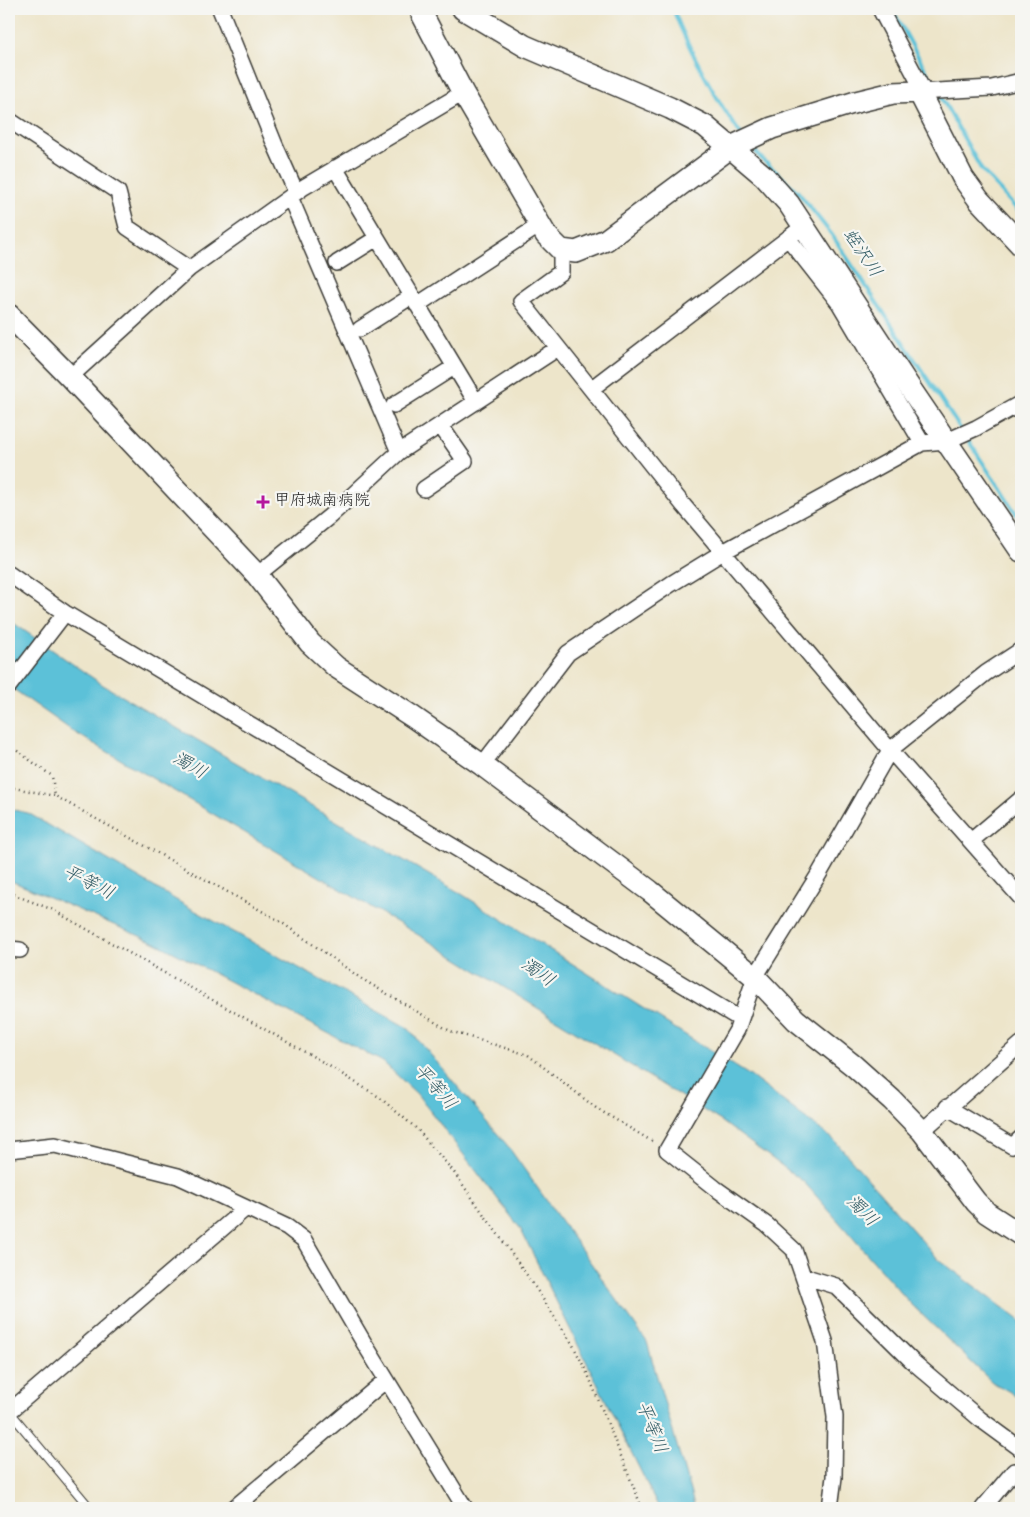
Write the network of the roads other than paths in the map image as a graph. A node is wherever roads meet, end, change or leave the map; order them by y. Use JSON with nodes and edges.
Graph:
{"nodes":[{"id":1,"x":220,"y":9,"type":"edge"},
{"id":2,"x":422,"y":9,"type":"edge"},
{"id":3,"x":463,"y":9,"type":"edge"},
{"id":4,"x":880,"y":9,"type":"edge"},
{"id":5,"x":1021,"y":81,"type":"edge"},
{"id":6,"x":923,"y":92,"type":"junction"},
{"id":7,"x":463,"y":93,"type":"junction"},
{"id":8,"x":9,"y":120,"type":"edge"},
{"id":9,"x":741,"y":142,"type":"junction"},
{"id":10,"x":335,"y":168,"type":"junction"},
{"id":11,"x":293,"y":194,"type":"junction"},
{"id":12,"x":540,"y":225,"type":"junction"},
{"id":13,"x":796,"y":232,"type":"junction"},
{"id":14,"x":377,"y":238,"type":"junction"},
{"id":15,"x":1021,"y":245,"type":"edge"},
{"id":16,"x":560,"y":250,"type":"junction"},
{"id":17,"x":337,"y":263,"type":"dead end"},
{"id":18,"x":189,"y":269,"type":"junction"},
{"id":19,"x":833,"y":283,"type":"junction"},
{"id":20,"x":414,"y":300,"type":"junction"},
{"id":21,"x":9,"y":316,"type":"edge"},
{"id":22,"x":360,"y":329,"type":"dead end"},
{"id":23,"x":558,"y":348,"type":"junction"},
{"id":24,"x":454,"y":367,"type":"junction"},
{"id":25,"x":70,"y":377,"type":"junction"},
{"id":26,"x":591,"y":389,"type":"junction"},
{"id":27,"x":476,"y":402,"type":"junction"},
{"id":28,"x":1021,"y":402,"type":"edge"},
{"id":29,"x":394,"y":405,"type":"dead end"},
{"id":30,"x":440,"y":425,"type":"junction"},
{"id":31,"x":951,"y":439,"type":"junction"},
{"id":32,"x":922,"y":443,"type":"junction"},
{"id":33,"x":399,"y":452,"type":"junction"},
{"id":34,"x":424,"y":489,"type":"dead end"},
{"id":35,"x":1021,"y":551,"type":"edge"},
{"id":36,"x":723,"y":552,"type":"junction"},
{"id":37,"x":9,"y":574,"type":"edge"},
{"id":38,"x":257,"y":575,"type":"junction"},
{"id":39,"x":61,"y":618,"type":"junction"},
{"id":40,"x":1021,"y":650,"type":"edge"},
{"id":41,"x":9,"y":686,"type":"edge"},
{"id":42,"x":890,"y":750,"type":"junction"},
{"id":43,"x":482,"y":765,"type":"junction"},
{"id":44,"x":1021,"y":799,"type":"edge"},
{"id":45,"x":970,"y":840,"type":"junction"},
{"id":46,"x":1021,"y":898,"type":"edge"},
{"id":47,"x":755,"y":977,"type":"junction"},
{"id":48,"x":739,"y":1025,"type":"junction"},
{"id":49,"x":1021,"y":1044,"type":"edge"},
{"id":50,"x":948,"y":1107,"type":"junction"},
{"id":51,"x":922,"y":1131,"type":"junction"},
{"id":52,"x":1018,"y":1145,"type":"edge"},
{"id":53,"x":9,"y":1150,"type":"edge"},
{"id":54,"x":246,"y":1208,"type":"junction"},
{"id":55,"x":1021,"y":1235,"type":"edge"},
{"id":56,"x":803,"y":1276,"type":"junction"},
{"id":57,"x":386,"y":1380,"type":"junction"},
{"id":58,"x":9,"y":1411,"type":"edge"},
{"id":59,"x":1021,"y":1449,"type":"edge"},
{"id":60,"x":1014,"y":1471,"type":"dead end"},
{"id":61,"x":986,"y":1507,"type":"edge"},
{"id":62,"x":90,"y":1508,"type":"edge"},
{"id":63,"x":234,"y":1508,"type":"edge"},
{"id":64,"x":465,"y":1508,"type":"edge"},
{"id":65,"x":830,"y":1508,"type":"edge"}],
"edges":[{"from":1,"to":11,"type":"street"},
{"from":2,"to":7,"type":"street"},
{"from":3,"to":9,"type":"street"},
{"from":4,"to":6,"type":"street"},
{"from":5,"to":6,"type":"street"},
{"from":6,"to":9,"type":"street"},
{"from":6,"to":15,"type":"street"},
{"from":7,"to":10,"type":"street"},
{"from":7,"to":12,"type":"street"},
{"from":8,"to":18,"type":"street"},
{"from":9,"to":13,"type":"street"},
{"from":9,"to":16,"type":"street"},
{"from":10,"to":11,"type":"street"},
{"from":10,"to":14,"type":"street"},
{"from":11,"to":18,"type":"street"},
{"from":11,"to":33,"type":"street"},
{"from":12,"to":16,"type":"street"},
{"from":12,"to":20,"type":"street"},
{"from":13,"to":19,"type":"street"},
{"from":13,"to":26,"type":"street"},
{"from":14,"to":17,"type":"street"},
{"from":14,"to":20,"type":"street"},
{"from":16,"to":23,"type":"street"},
{"from":18,"to":25,"type":"street"},
{"from":19,"to":31,"type":"street"},
{"from":19,"to":32,"type":"street"},
{"from":20,"to":22,"type":"street"},
{"from":20,"to":24,"type":"street"},
{"from":21,"to":25,"type":"street"},
{"from":23,"to":26,"type":"street"},
{"from":23,"to":27,"type":"street"},
{"from":24,"to":27,"type":"street"},
{"from":24,"to":29,"type":"street"},
{"from":25,"to":38,"type":"street"},
{"from":26,"to":36,"type":"street"},
{"from":27,"to":30,"type":"street"},
{"from":28,"to":31,"type":"street"},
{"from":30,"to":33,"type":"street"},
{"from":30,"to":34,"type":"street"},
{"from":31,"to":32,"type":"street"},
{"from":31,"to":35,"type":"street"},
{"from":32,"to":36,"type":"street"},
{"from":33,"to":38,"type":"street"},
{"from":36,"to":42,"type":"street"},
{"from":36,"to":43,"type":"street"},
{"from":37,"to":39,"type":"street"},
{"from":38,"to":43,"type":"street"},
{"from":39,"to":41,"type":"street"},
{"from":39,"to":48,"type":"street"},
{"from":40,"to":42,"type":"street"},
{"from":42,"to":45,"type":"street"},
{"from":42,"to":47,"type":"street"},
{"from":43,"to":47,"type":"street"},
{"from":44,"to":45,"type":"street"},
{"from":45,"to":46,"type":"street"},
{"from":47,"to":48,"type":"street"},
{"from":47,"to":51,"type":"street"},
{"from":48,"to":56,"type":"street"},
{"from":49,"to":50,"type":"street"},
{"from":50,"to":51,"type":"street"},
{"from":50,"to":52,"type":"street"},
{"from":51,"to":55,"type":"street"},
{"from":53,"to":54,"type":"street"},
{"from":54,"to":57,"type":"street"},
{"from":54,"to":58,"type":"street"},
{"from":56,"to":59,"type":"street"},
{"from":56,"to":65,"type":"street"},
{"from":57,"to":63,"type":"street"},
{"from":57,"to":64,"type":"street"},
{"from":58,"to":62,"type":"lane"},
{"from":60,"to":61,"type":"street"}]}
